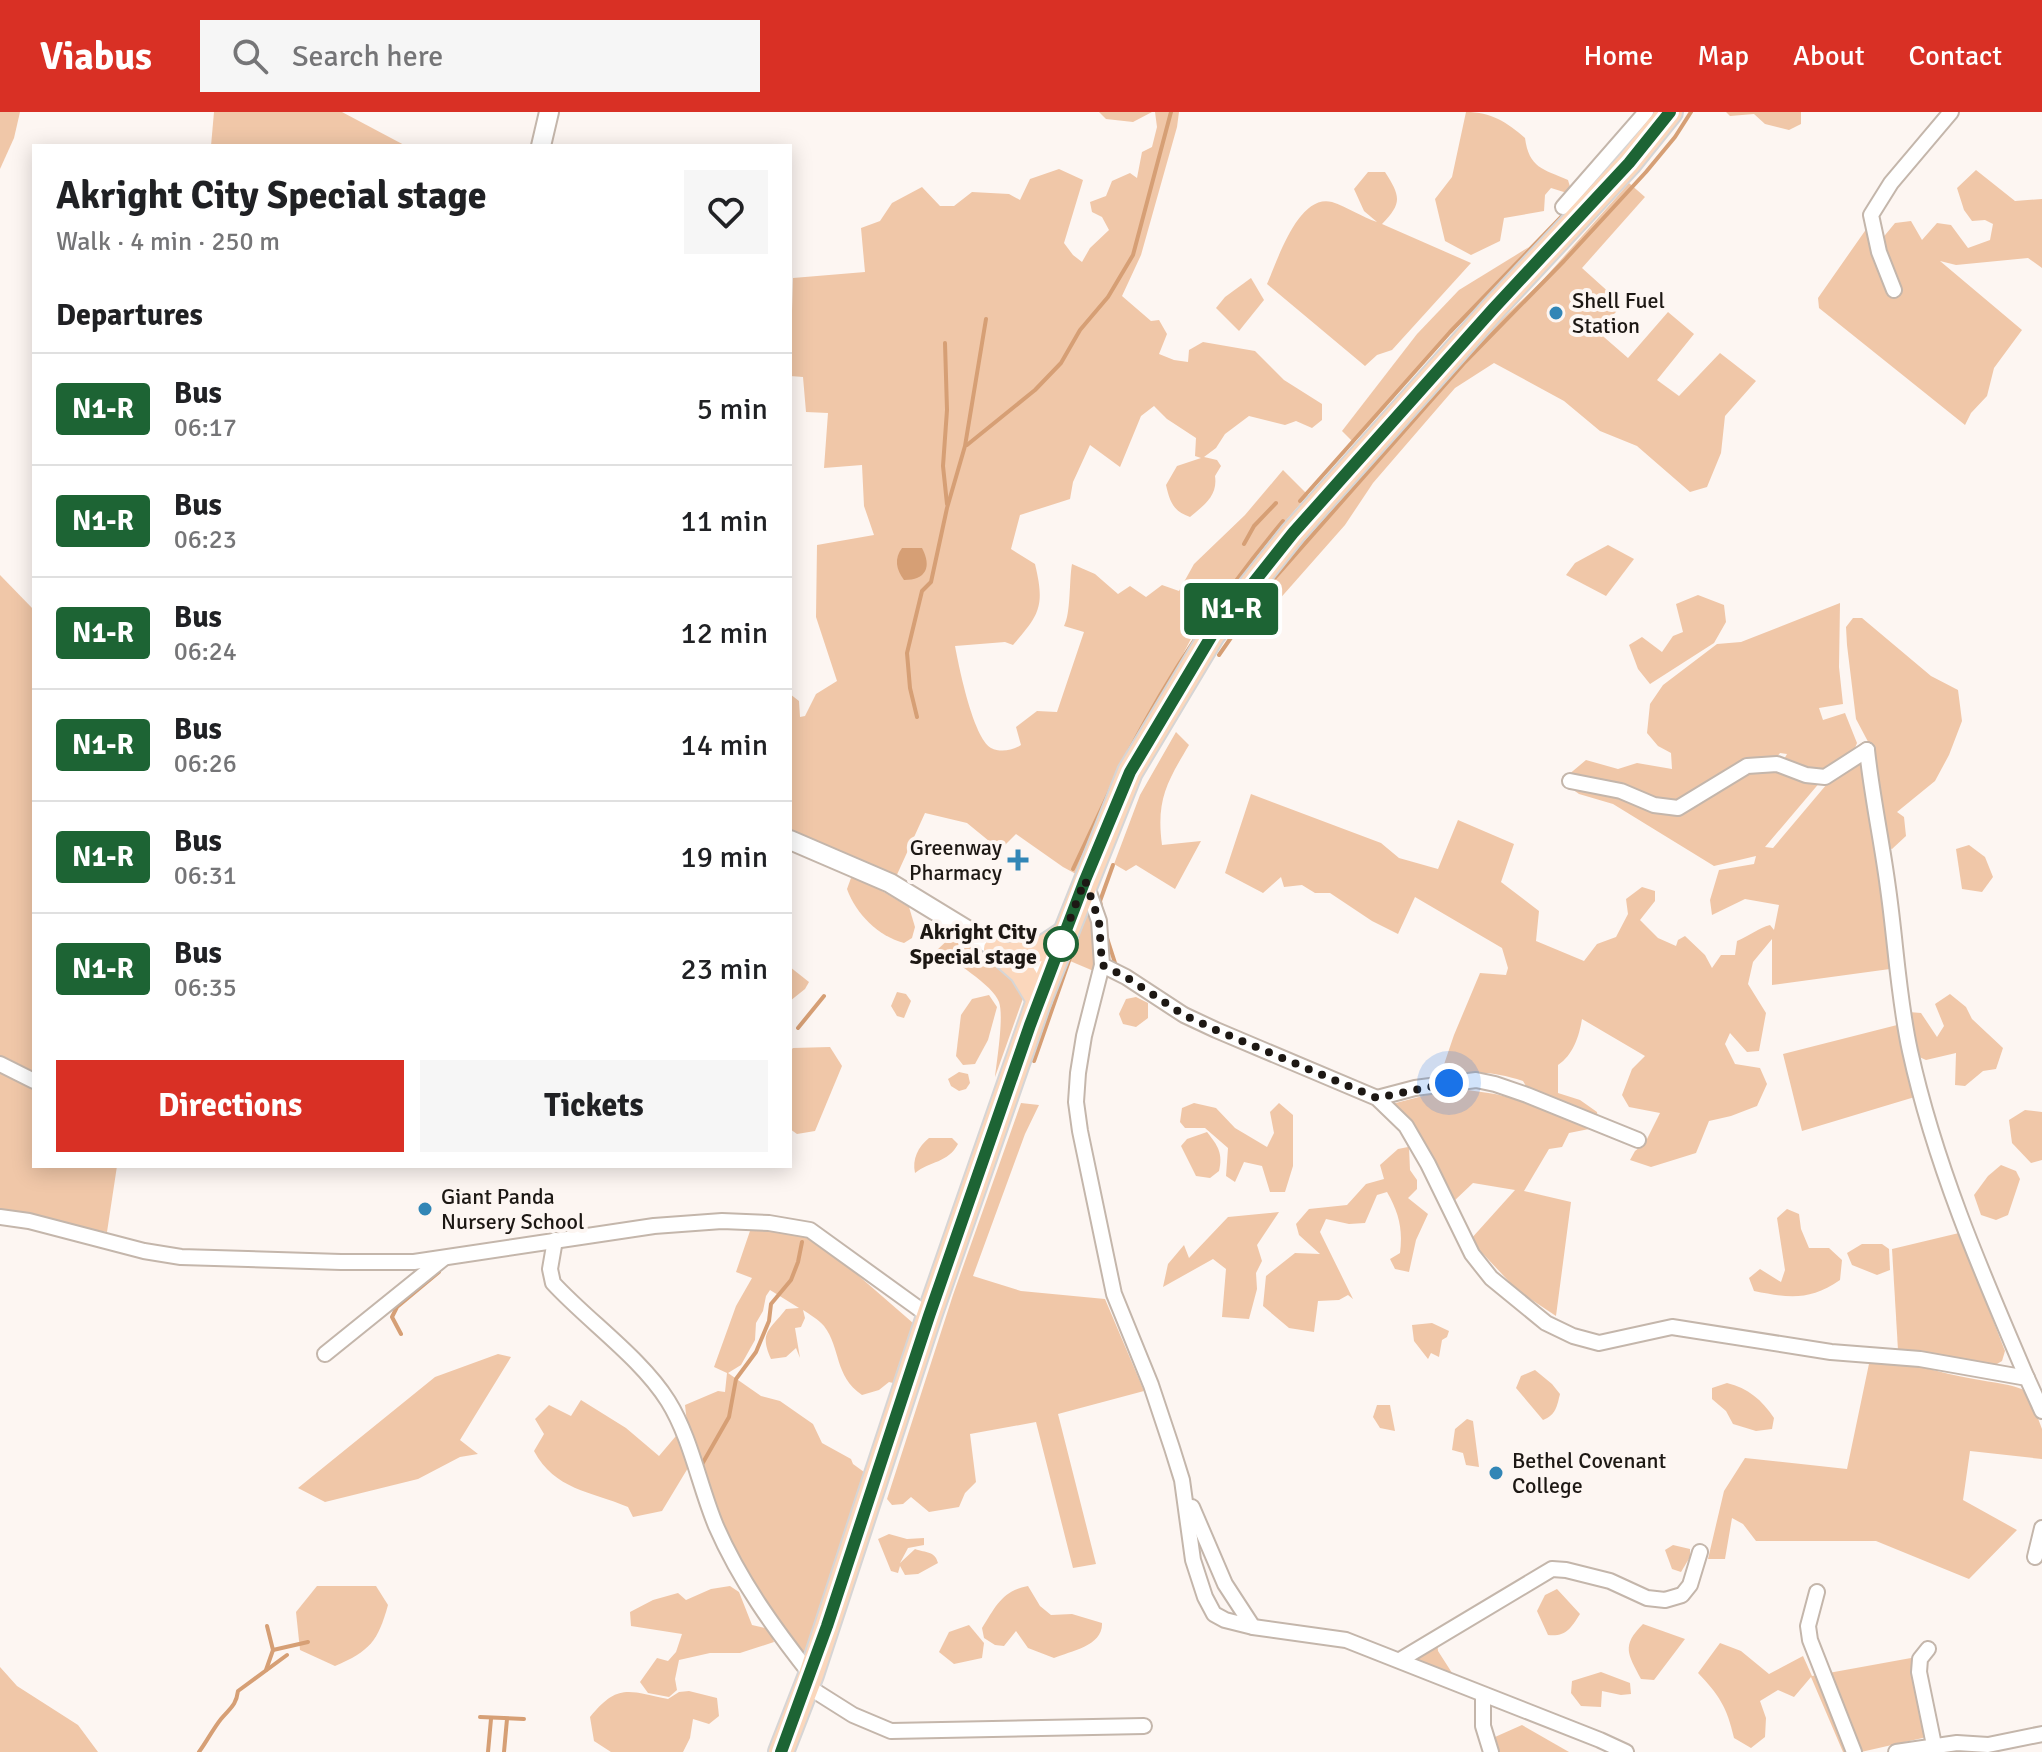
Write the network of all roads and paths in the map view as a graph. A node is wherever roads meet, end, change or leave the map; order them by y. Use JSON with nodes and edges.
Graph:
{"nodes":[{"id":1,"x":549,"y":112,"type":"edge"},
{"id":2,"x":1646,"y":112,"type":"edge"},
{"id":3,"x":1670,"y":112,"type":"edge"},
{"id":4,"x":1951,"y":112,"type":"edge"},
{"id":5,"x":541,"y":144,"type":"edge"},
{"id":6,"x":1563,"y":207,"type":"dead end"},
{"id":7,"x":1894,"y":290,"type":"dead end"},
{"id":8,"x":1570,"y":781,"type":"dead end"},
{"id":9,"x":792,"y":841,"type":"edge"},
{"id":10,"x":1085,"y":880,"type":"junction"},
{"id":11,"x":1066,"y":933,"type":"junction"},
{"id":12,"x":1002,"y":952,"type":"junction"},
{"id":13,"x":1102,"y":965,"type":"junction"},
{"id":14,"x":1051,"y":970,"type":"junction"},
{"id":15,"x":1039,"y":1000,"type":"junction"},
{"id":16,"x":0,"y":1064,"type":"edge"},
{"id":17,"x":32,"y":1080,"type":"edge"},
{"id":18,"x":1377,"y":1098,"type":"junction"},
{"id":19,"x":1638,"y":1140,"type":"dead end"},
{"id":20,"x":0,"y":1217,"type":"edge"},
{"id":21,"x":555,"y":1240,"type":"junction"},
{"id":22,"x":444,"y":1258,"type":"junction"},
{"id":23,"x":929,"y":1316,"type":"junction"},
{"id":24,"x":325,"y":1354,"type":"dead end"},
{"id":25,"x":2027,"y":1378,"type":"junction"},
{"id":26,"x":2042,"y":1411,"type":"edge"},
{"id":27,"x":1182,"y":1480,"type":"junction"},
{"id":28,"x":2042,"y":1528,"type":"edge"},
{"id":29,"x":1700,"y":1552,"type":"dead end"},
{"id":30,"x":2035,"y":1557,"type":"dead end"},
{"id":31,"x":1817,"y":1592,"type":"dead end"},
{"id":32,"x":1253,"y":1627,"type":"junction"},
{"id":33,"x":1928,"y":1649,"type":"dead end"},
{"id":34,"x":1400,"y":1660,"type":"junction"},
{"id":35,"x":809,"y":1680,"type":"junction"},
{"id":36,"x":1483,"y":1696,"type":"junction"},
{"id":37,"x":1144,"y":1726,"type":"dead end"},
{"id":38,"x":2042,"y":1734,"type":"edge"},
{"id":39,"x":1934,"y":1745,"type":"junction"},
{"id":40,"x":781,"y":1752,"type":"edge"},
{"id":41,"x":1491,"y":1752,"type":"edge"},
{"id":42,"x":1626,"y":1752,"type":"edge"},
{"id":43,"x":1854,"y":1752,"type":"edge"},
{"id":44,"x":1896,"y":1752,"type":"edge"}],
"edges":[{"from":1,"to":5,"type":"street"},
{"from":2,"to":6,"type":"street"},
{"from":3,"to":10,"type":"main road"},
{"from":4,"to":7,"type":"street"},
{"from":8,"to":25,"type":"street"},
{"from":9,"to":12,"type":"street"},
{"from":10,"to":11,"type":"main road"},
{"from":10,"to":13,"type":"street"},
{"from":11,"to":12,"type":"main road"},
{"from":11,"to":14,"type":"main road"},
{"from":12,"to":14,"type":"street"},
{"from":12,"to":15,"type":"main road"},
{"from":13,"to":18,"type":"street"},
{"from":13,"to":27,"type":"street"},
{"from":14,"to":15,"type":"main road"},
{"from":15,"to":23,"type":"main road"},
{"from":16,"to":17,"type":"street"},
{"from":18,"to":19,"type":"street"},
{"from":18,"to":25,"type":"street"},
{"from":20,"to":22,"type":"street"},
{"from":21,"to":22,"type":"street"},
{"from":21,"to":23,"type":"street"},
{"from":21,"to":35,"type":"street"},
{"from":22,"to":24,"type":"street"},
{"from":23,"to":35,"type":"main road"},
{"from":25,"to":26,"type":"street"},
{"from":27,"to":32,"type":"street"},
{"from":27,"to":32,"type":"street"},
{"from":28,"to":30,"type":"street"},
{"from":29,"to":34,"type":"street"},
{"from":31,"to":43,"type":"street"},
{"from":32,"to":34,"type":"street"},
{"from":33,"to":39,"type":"street"},
{"from":34,"to":36,"type":"street"},
{"from":35,"to":37,"type":"street"},
{"from":35,"to":40,"type":"main road"},
{"from":36,"to":41,"type":"street"},
{"from":36,"to":42,"type":"street"},
{"from":38,"to":39,"type":"street"},
{"from":39,"to":44,"type":"street"}]}
